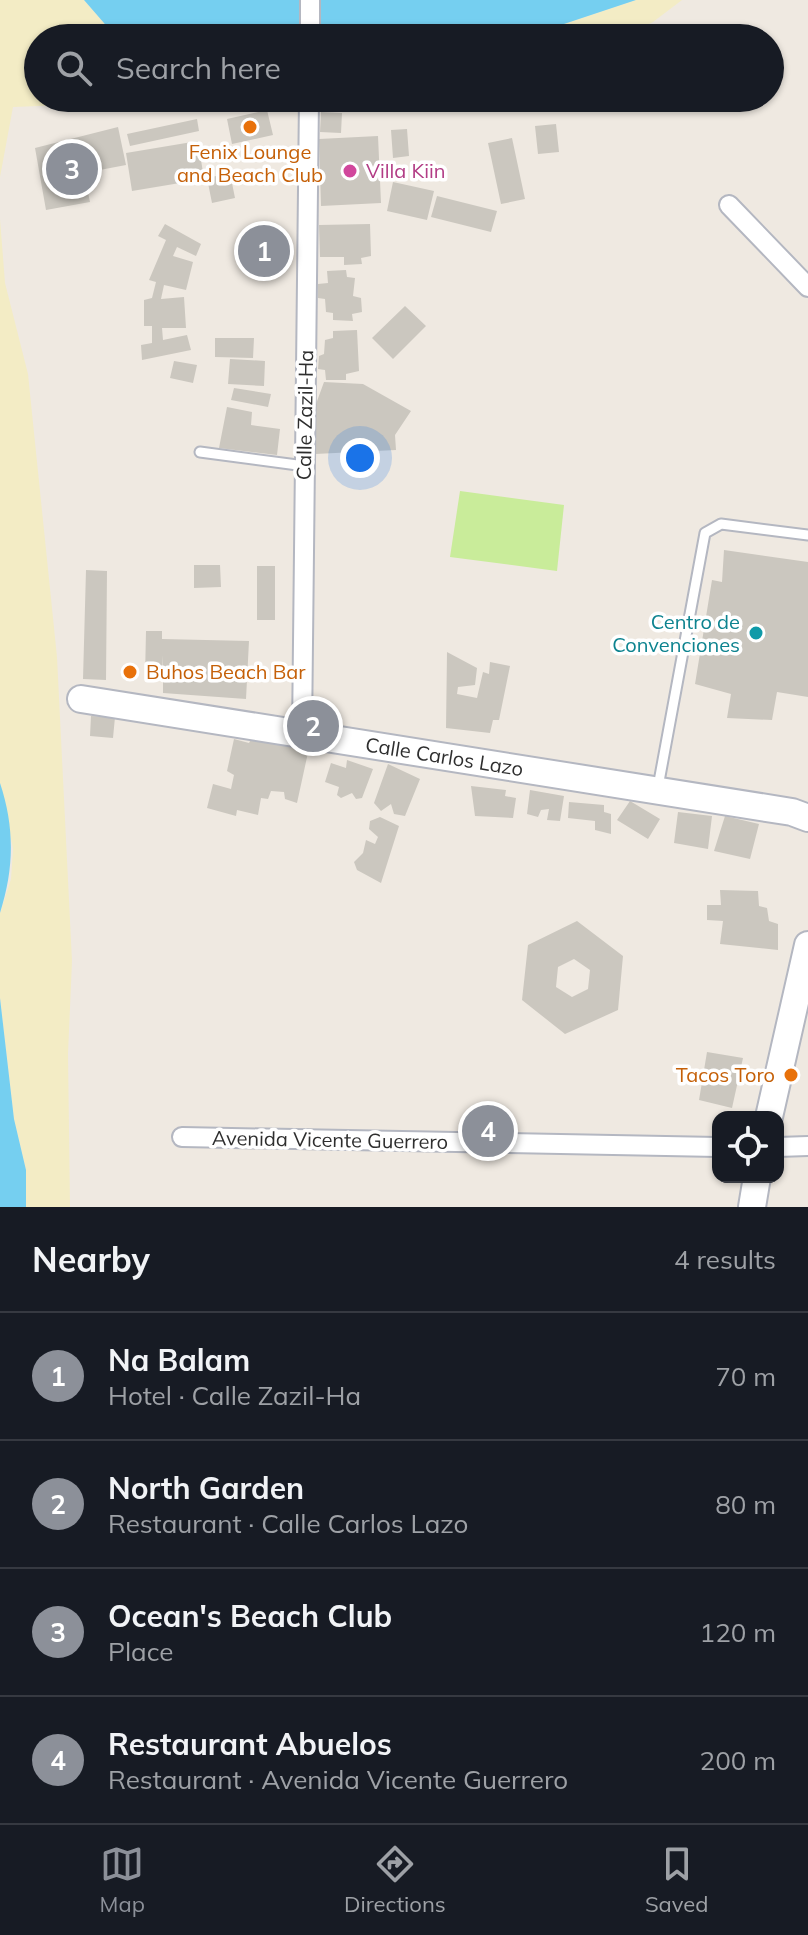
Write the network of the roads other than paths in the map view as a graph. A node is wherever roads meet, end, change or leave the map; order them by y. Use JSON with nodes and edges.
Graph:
{"nodes":[{"id":1,"x":310,"y":0,"type":"edge"},
{"id":2,"x":310,"y":24,"type":"edge"},
{"id":3,"x":309,"y":112,"type":"edge"},
{"id":4,"x":729,"y":205,"type":"dead end"},
{"id":5,"x":808,"y":287,"type":"edge"},
{"id":6,"x":200,"y":452,"type":"dead end"},
{"id":7,"x":305,"y":466,"type":"junction"},
{"id":8,"x":808,"y":535,"type":"edge"},
{"id":9,"x":81,"y":699,"type":"dead end"},
{"id":10,"x":302,"y":733,"type":"junction"},
{"id":11,"x":657,"y":790,"type":"junction"},
{"id":12,"x":808,"y":818,"type":"edge"},
{"id":13,"x":808,"y":945,"type":"edge"},
{"id":14,"x":770,"y":1111,"type":"edge"},
{"id":15,"x":182,"y":1137,"type":"dead end"},
{"id":16,"x":808,"y":1146,"type":"edge"},
{"id":17,"x":712,"y":1147,"type":"edge"},
{"id":18,"x":784,"y":1147,"type":"edge"},
{"id":19,"x":756,"y":1183,"type":"edge"},
{"id":20,"x":752,"y":1207,"type":"edge"}],
"edges":[{"from":1,"to":2,"type":"street"},
{"from":3,"to":7,"type":"street","name":"Calle Zazil-Ha"},
{"from":4,"to":5,"type":"street"},
{"from":6,"to":7,"type":"lane"},
{"from":7,"to":10,"type":"street","name":"Calle Zazil-Ha"},
{"from":8,"to":11,"type":"lane"},
{"from":9,"to":10,"type":"street","name":"Calle Carlos Lazo"},
{"from":10,"to":11,"type":"street","name":"Calle Carlos Lazo"},
{"from":11,"to":12,"type":"street","name":"Calle Carlos Lazo"},
{"from":13,"to":14,"type":"street"},
{"from":15,"to":17,"type":"street","name":"Avenida Vicente Guerrero"},
{"from":16,"to":18,"type":"street"},
{"from":19,"to":20,"type":"street"}]}
